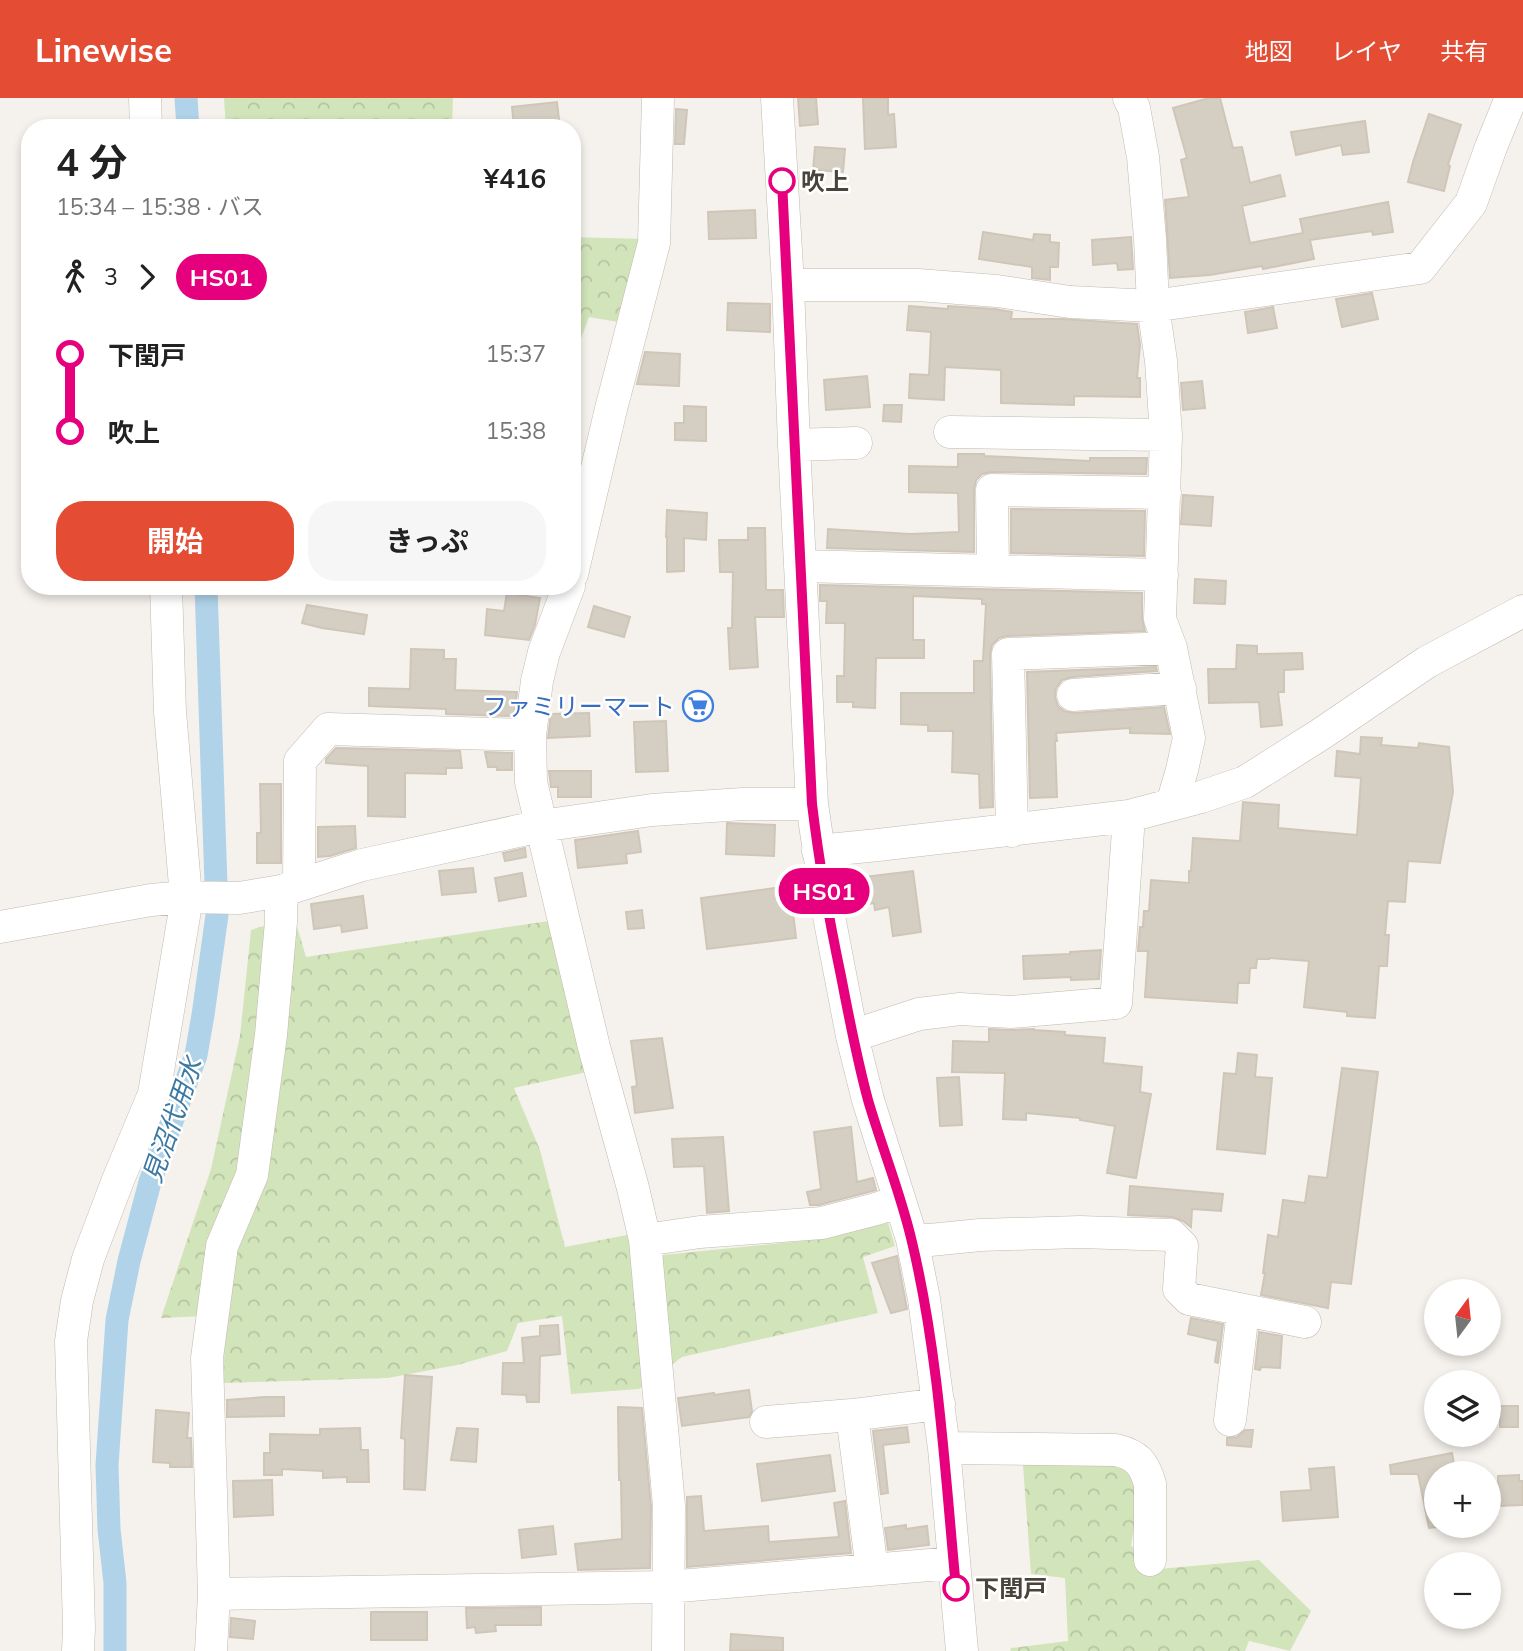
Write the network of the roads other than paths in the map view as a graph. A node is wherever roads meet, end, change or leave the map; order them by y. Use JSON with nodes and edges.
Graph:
{"nodes":[{"id":1,"x":145,"y":98,"type":"edge"},
{"id":2,"x":658,"y":98,"type":"edge"},
{"id":3,"x":777,"y":98,"type":"edge"},
{"id":4,"x":1129,"y":98,"type":"edge"},
{"id":5,"x":1511,"y":98,"type":"edge"},
{"id":6,"x":146,"y":119,"type":"edge"},
{"id":7,"x":788,"y":285,"type":"junction"},
{"id":8,"x":1153,"y":306,"type":"junction"},
{"id":9,"x":950,"y":432,"type":"dead end"},
{"id":10,"x":1166,"y":435,"type":"junction"},
{"id":11,"x":856,"y":443,"type":"dead end"},
{"id":12,"x":794,"y":445,"type":"junction"},
{"id":13,"x":1165,"y":493,"type":"junction"},
{"id":14,"x":581,"y":536,"type":"edge"},
{"id":15,"x":800,"y":566,"type":"junction"},
{"id":16,"x":993,"y":571,"type":"junction"},
{"id":17,"x":1162,"y":575,"type":"junction"},
{"id":18,"x":166,"y":595,"type":"edge"},
{"id":19,"x":566,"y":595,"type":"edge"},
{"id":20,"x":1523,"y":611,"type":"edge"},
{"id":21,"x":1171,"y":648,"type":"junction"},
{"id":22,"x":1180,"y":688,"type":"junction"},
{"id":23,"x":1073,"y":695,"type":"dead end"},
{"id":24,"x":530,"y":735,"type":"junction"},
{"id":25,"x":812,"y":804,"type":"junction"},
{"id":26,"x":1172,"y":804,"type":"junction"},
{"id":27,"x":1129,"y":816,"type":"junction"},
{"id":28,"x":541,"y":826,"type":"junction"},
{"id":29,"x":1012,"y":831,"type":"junction"},
{"id":30,"x":818,"y":850,"type":"junction"},
{"id":31,"x":290,"y":888,"type":"junction"},
{"id":32,"x":191,"y":898,"type":"junction"},
{"id":33,"x":0,"y":927,"type":"edge"},
{"id":34,"x":852,"y":1036,"type":"junction"},
{"id":35,"x":900,"y":1201,"type":"junction"},
{"id":36,"x":912,"y":1239,"type":"junction"},
{"id":37,"x":645,"y":1240,"type":"junction"},
{"id":38,"x":1243,"y":1311,"type":"junction"},
{"id":39,"x":1305,"y":1322,"type":"dead end"},
{"id":40,"x":939,"y":1404,"type":"junction"},
{"id":41,"x":852,"y":1415,"type":"junction"},
{"id":42,"x":1230,"y":1420,"type":"dead end"},
{"id":43,"x":766,"y":1422,"type":"dead end"},
{"id":44,"x":944,"y":1448,"type":"junction"},
{"id":45,"x":1150,"y":1560,"type":"dead end"},
{"id":46,"x":954,"y":1563,"type":"junction"},
{"id":47,"x":872,"y":1570,"type":"junction"},
{"id":48,"x":667,"y":1587,"type":"junction"},
{"id":49,"x":214,"y":1594,"type":"junction"},
{"id":50,"x":78,"y":1651,"type":"edge"},
{"id":51,"x":211,"y":1651,"type":"edge"},
{"id":52,"x":668,"y":1651,"type":"edge"},
{"id":53,"x":962,"y":1651,"type":"edge"}],
"edges":[{"from":1,"to":6,"type":"street"},
{"from":2,"to":14,"type":"street"},
{"from":3,"to":7,"type":"street"},
{"from":4,"to":8,"type":"street"},
{"from":5,"to":8,"type":"street"},
{"from":7,"to":8,"type":"street"},
{"from":7,"to":12,"type":"street"},
{"from":8,"to":10,"type":"street"},
{"from":9,"to":10,"type":"street"},
{"from":10,"to":13,"type":"street"},
{"from":11,"to":12,"type":"street"},
{"from":12,"to":15,"type":"street"},
{"from":13,"to":16,"type":"street"},
{"from":13,"to":17,"type":"street"},
{"from":15,"to":16,"type":"street"},
{"from":15,"to":25,"type":"street"},
{"from":16,"to":17,"type":"street"},
{"from":17,"to":21,"type":"street"},
{"from":18,"to":32,"type":"street"},
{"from":19,"to":24,"type":"street"},
{"from":20,"to":26,"type":"street"},
{"from":21,"to":22,"type":"street"},
{"from":21,"to":29,"type":"street"},
{"from":22,"to":23,"type":"street"},
{"from":22,"to":26,"type":"street"},
{"from":24,"to":28,"type":"street"},
{"from":24,"to":31,"type":"street"},
{"from":25,"to":28,"type":"street"},
{"from":25,"to":30,"type":"street"},
{"from":26,"to":27,"type":"street"},
{"from":27,"to":29,"type":"street"},
{"from":27,"to":34,"type":"street"},
{"from":28,"to":31,"type":"street"},
{"from":28,"to":37,"type":"street"},
{"from":29,"to":30,"type":"street"},
{"from":30,"to":34,"type":"street"},
{"from":31,"to":32,"type":"street"},
{"from":31,"to":49,"type":"street"},
{"from":32,"to":33,"type":"street"},
{"from":32,"to":50,"type":"street"},
{"from":34,"to":35,"type":"street"},
{"from":35,"to":36,"type":"street"},
{"from":35,"to":37,"type":"street"},
{"from":36,"to":38,"type":"street"},
{"from":36,"to":40,"type":"street"},
{"from":37,"to":48,"type":"street"},
{"from":38,"to":39,"type":"street"},
{"from":38,"to":42,"type":"street"},
{"from":40,"to":41,"type":"street"},
{"from":40,"to":44,"type":"street"},
{"from":41,"to":43,"type":"street"},
{"from":41,"to":47,"type":"street"},
{"from":44,"to":45,"type":"street"},
{"from":44,"to":46,"type":"street"},
{"from":46,"to":47,"type":"street"},
{"from":46,"to":53,"type":"street"},
{"from":47,"to":48,"type":"street"},
{"from":48,"to":49,"type":"street"},
{"from":48,"to":52,"type":"street"},
{"from":49,"to":51,"type":"street"}]}
